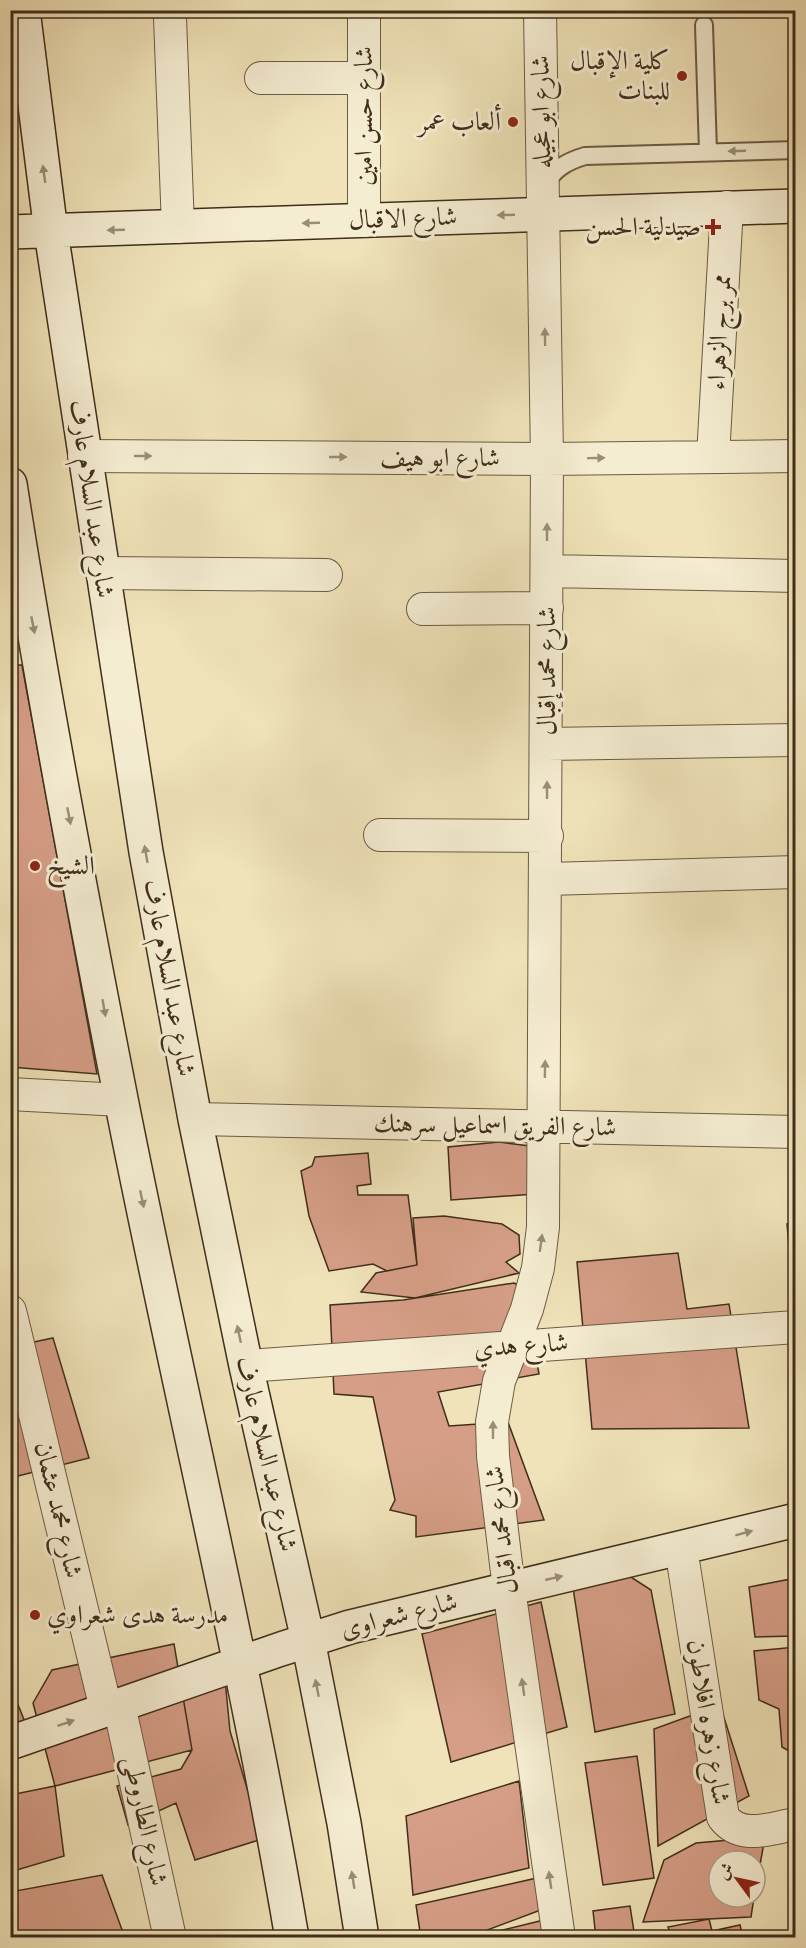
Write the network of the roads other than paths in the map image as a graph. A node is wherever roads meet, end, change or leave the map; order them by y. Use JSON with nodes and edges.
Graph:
{"nodes":[{"id":1,"x":23,"y":10,"type":"edge"},
{"id":2,"x":364,"y":10,"type":"edge"},
{"id":3,"x":540,"y":10,"type":"edge"},
{"id":4,"x":170,"y":18,"type":"dead end"},
{"id":5,"x":705,"y":25,"type":"dead end"},
{"id":6,"x":261,"y":78,"type":"dead end"},
{"id":7,"x":364,"y":78,"type":"junction"},
{"id":8,"x":795,"y":150,"type":"edge"},
{"id":9,"x":708,"y":152,"type":"junction"},
{"id":10,"x":544,"y":200,"type":"junction"},
{"id":11,"x":795,"y":206,"type":"edge"},
{"id":12,"x":727,"y":207,"type":"junction"},
{"id":13,"x":364,"y":221,"type":"junction"},
{"id":14,"x":178,"y":227,"type":"junction"},
{"id":15,"x":10,"y":232,"type":"edge"},
{"id":16,"x":51,"y":232,"type":"junction"},
{"id":17,"x":84,"y":456,"type":"junction"},
{"id":18,"x":795,"y":456,"type":"edge"},
{"id":19,"x":713,"y":457,"type":"junction"},
{"id":20,"x":547,"y":459,"type":"junction"},
{"id":21,"x":10,"y":484,"type":"edge"},
{"id":22,"x":547,"y":571,"type":"junction"},
{"id":23,"x":102,"y":573,"type":"junction"},
{"id":24,"x":326,"y":575,"type":"dead end"},
{"id":25,"x":795,"y":576,"type":"edge"},
{"id":26,"x":547,"y":608,"type":"junction"},
{"id":27,"x":423,"y":609,"type":"dead end"},
{"id":28,"x":795,"y":740,"type":"edge"},
{"id":29,"x":547,"y":744,"type":"junction"},
{"id":30,"x":380,"y":835,"type":"dead end"},
{"id":31,"x":547,"y":836,"type":"junction"},
{"id":32,"x":795,"y":872,"type":"edge"},
{"id":33,"x":547,"y":879,"type":"junction"},
{"id":34,"x":10,"y":1094,"type":"edge"},
{"id":35,"x":121,"y":1100,"type":"junction"},
{"id":36,"x":195,"y":1119,"type":"junction"},
{"id":37,"x":544,"y":1128,"type":"junction"},
{"id":38,"x":795,"y":1132,"type":"edge"},
{"id":39,"x":10,"y":1311,"type":"edge"},
{"id":40,"x":795,"y":1327,"type":"edge"},
{"id":41,"x":511,"y":1347,"type":"junction"},
{"id":42,"x":246,"y":1366,"type":"junction"},
{"id":43,"x":795,"y":1520,"type":"edge"},
{"id":44,"x":681,"y":1548,"type":"junction"},
{"id":45,"x":509,"y":1589,"type":"junction"},
{"id":46,"x":308,"y":1640,"type":"junction"},
{"id":47,"x":240,"y":1664,"type":"junction"},
{"id":48,"x":112,"y":1707,"type":"junction"},
{"id":49,"x":10,"y":1743,"type":"edge"},
{"id":50,"x":795,"y":1824,"type":"edge"},
{"id":51,"x":170,"y":1938,"type":"edge"},
{"id":52,"x":292,"y":1938,"type":"edge"},
{"id":53,"x":362,"y":1938,"type":"edge"},
{"id":54,"x":558,"y":1938,"type":"edge"}],
"edges":[{"from":16,"to":1,"type":"street","name":"شارع عبد السلام عارف","one_way":true},
{"from":2,"to":7,"type":"street","name":"شارع حسن امين"},
{"from":3,"to":10,"type":"street","name":"شارع ابو عجيله"},
{"from":4,"to":14,"type":"street"},
{"from":5,"to":9,"type":"lane"},
{"from":6,"to":7,"type":"street"},
{"from":7,"to":13,"type":"street","name":"شارع حسن امين"},
{"from":8,"to":9,"type":"lane","one_way":true},
{"from":9,"to":10,"type":"lane"},
{"from":10,"to":12,"type":"street","name":"شارع الاقبال"},
{"from":10,"to":13,"type":"street","name":"شارع الاقبال","one_way":true},
{"from":20,"to":10,"type":"street","name":"شارع محمد إقبال","one_way":true},
{"from":11,"to":12,"type":"street","name":"شارع الاقبال"},
{"from":12,"to":19,"type":"street","name":"ممر برج الزهراء"},
{"from":13,"to":14,"type":"street","name":"شارع الاقبال","one_way":true},
{"from":14,"to":16,"type":"street","name":"شارع الاقبال","one_way":true},
{"from":15,"to":16,"type":"street","name":"شارع الاقبال"},
{"from":16,"to":17,"type":"street","name":"شارع عبد السلام عارف"},
{"from":17,"to":20,"type":"street","name":"شارع ابو هيف","one_way":true},
{"from":17,"to":23,"type":"street","name":"شارع عبد السلام عارف"},
{"from":18,"to":19,"type":"street","name":"شارع ابو هيف"},
{"from":20,"to":19,"type":"street","name":"شارع ابو هيف","one_way":true},
{"from":22,"to":20,"type":"street","name":"شارع محمد إقبال","one_way":true},
{"from":21,"to":35,"type":"street","one_way":true},
{"from":22,"to":25,"type":"street"},
{"from":22,"to":26,"type":"street","name":"شارع محمد إقبال"},
{"from":23,"to":24,"type":"street"},
{"from":36,"to":23,"type":"street","name":"شارع عبد السلام عارف","one_way":true},
{"from":26,"to":27,"type":"street"},
{"from":26,"to":29,"type":"street","name":"شارع محمد إقبال"},
{"from":28,"to":29,"type":"street"},
{"from":31,"to":29,"type":"street","name":"شارع محمد إقبال","one_way":true},
{"from":30,"to":31,"type":"street"},
{"from":31,"to":33,"type":"street","name":"شارع محمد إقبال"},
{"from":32,"to":33,"type":"street"},
{"from":37,"to":33,"type":"street","name":"شارع محمد إقبال","one_way":true},
{"from":34,"to":35,"type":"street"},
{"from":35,"to":47,"type":"street","one_way":true},
{"from":36,"to":37,"type":"street","name":"شارع الفريق اسماعيل سرهنك"},
{"from":42,"to":36,"type":"street","name":"شارع عبد السلام عارف","one_way":true},
{"from":37,"to":38,"type":"street","name":"شارع الفريق اسماعيل سرهنك"},
{"from":41,"to":37,"type":"street","name":"شارع محمد اقبال","one_way":true},
{"from":39,"to":48,"type":"street","name":"شارع محمد عثمان"},
{"from":40,"to":41,"type":"street","name":"شارع هدي"},
{"from":41,"to":42,"type":"street","name":"شارع هدي"},
{"from":45,"to":41,"type":"street","name":"شارع محمد اقبال","one_way":true},
{"from":42,"to":46,"type":"street","name":"شارع عبد السلام عارف"},
{"from":44,"to":43,"type":"street","name":"شارع شعراوى","one_way":true},
{"from":45,"to":44,"type":"street","name":"شارع شعراوى","one_way":true},
{"from":44,"to":50,"type":"street","name":"شارع زهره افلاطون"},
{"from":45,"to":46,"type":"street","name":"شارع شعراوى"},
{"from":54,"to":45,"type":"street","name":"شارع محمد اقبال","one_way":true},
{"from":46,"to":47,"type":"street","name":"شارع شعراوى"},
{"from":53,"to":46,"type":"street","name":"شارع عبد السلام عارف","one_way":true},
{"from":47,"to":48,"type":"street","name":"شارع شعراوى"},
{"from":47,"to":52,"type":"street"},
{"from":49,"to":48,"type":"street","name":"شارع شعراوى","one_way":true},
{"from":48,"to":51,"type":"street","name":"شارع الطاروطى"}]}
